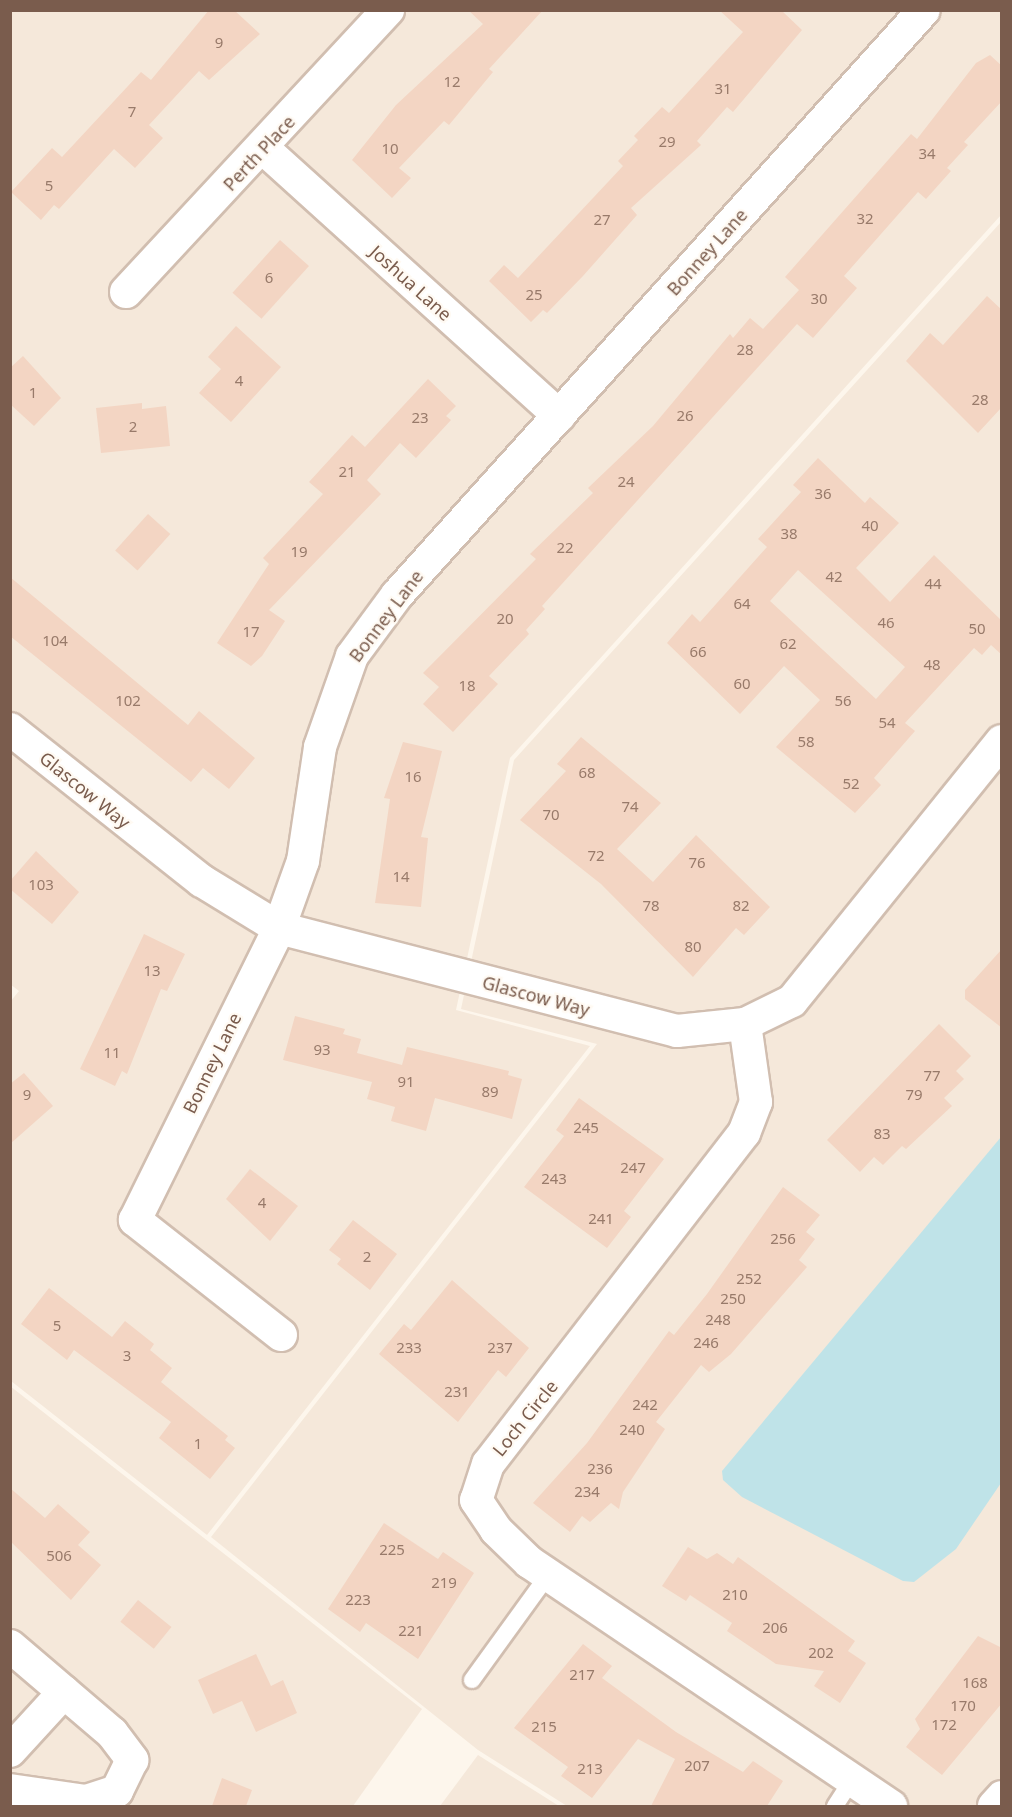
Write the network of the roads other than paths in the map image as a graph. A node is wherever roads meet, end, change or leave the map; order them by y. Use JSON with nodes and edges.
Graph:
{"nodes":[{"id":1,"x":388,"y":10,"type":"edge"},
{"id":2,"x":924,"y":10,"type":"edge"},
{"id":3,"x":264,"y":149,"type":"junction"},
{"id":4,"x":126,"y":292,"type":"dead end"},
{"id":5,"x":559,"y":416,"type":"junction"},
{"id":6,"x":10,"y":729,"type":"edge"},
{"id":7,"x":1002,"y":741,"type":"edge"},
{"id":8,"x":279,"y":928,"type":"junction"},
{"id":9,"x":745,"y":1024,"type":"junction"},
{"id":10,"x":281,"y":1335,"type":"dead end"},
{"id":11,"x":548,"y":1575,"type":"junction"},
{"id":12,"x":10,"y":1646,"type":"edge"},
{"id":13,"x":472,"y":1680,"type":"dead end"},
{"id":14,"x":64,"y":1692,"type":"junction"},
{"id":15,"x":10,"y":1751,"type":"edge"},
{"id":16,"x":10,"y":1790,"type":"edge"},
{"id":17,"x":843,"y":1794,"type":"edge"},
{"id":18,"x":1002,"y":1797,"type":"edge"},
{"id":19,"x":891,"y":1806,"type":"edge"},
{"id":20,"x":994,"y":1806,"type":"edge"}],
"edges":[{"from":1,"to":3,"type":"street","name":"Perth Place"},
{"from":2,"to":5,"type":"street","name":"Bonney Lane"},
{"from":3,"to":4,"type":"street","name":"Perth Place"},
{"from":3,"to":5,"type":"street","name":"Joshua Lane"},
{"from":5,"to":8,"type":"street","name":"Bonney Lane"},
{"from":6,"to":8,"type":"street","name":"Glascow Way"},
{"from":7,"to":9,"type":"street","name":"Glascow Way"},
{"from":8,"to":9,"type":"street","name":"Glascow Way"},
{"from":8,"to":10,"type":"street","name":"Bonney Lane"},
{"from":9,"to":11,"type":"street","name":"Loch Circle"},
{"from":11,"to":13,"type":"lane"},
{"from":11,"to":17,"type":"street","name":"Loch Circle"},
{"from":12,"to":14,"type":"street"},
{"from":14,"to":15,"type":"street"},
{"from":14,"to":16,"type":"street"},
{"from":17,"to":19,"type":"street","name":"Loch Circle"},
{"from":18,"to":20,"type":"street"}]}
